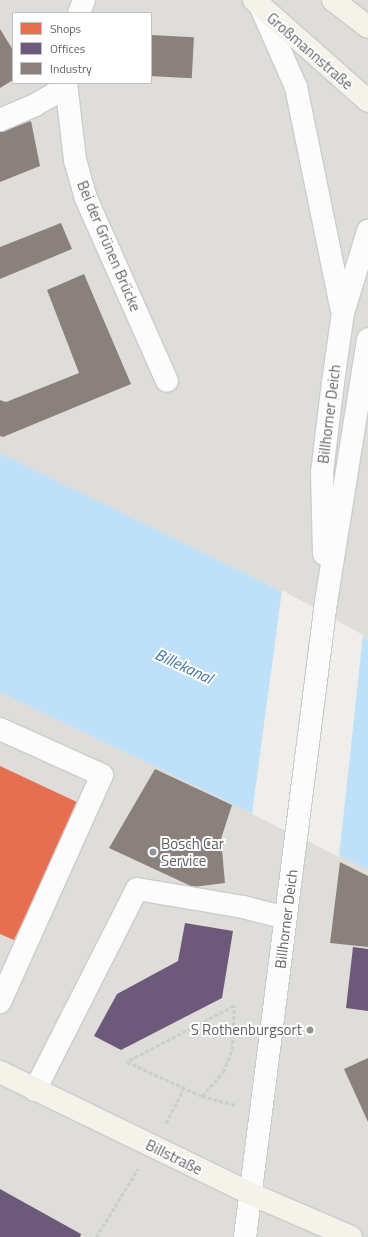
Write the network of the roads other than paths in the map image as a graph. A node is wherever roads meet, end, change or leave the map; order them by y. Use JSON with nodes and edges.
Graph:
{"nodes":[{"id":1,"x":84,"y":0,"type":"edge"},
{"id":2,"x":333,"y":0,"type":"edge"},
{"id":3,"x":258,"y":5,"type":"edge"},
{"id":4,"x":79,"y":12,"type":"edge"},
{"id":5,"x":368,"y":27,"type":"edge"},
{"id":6,"x":66,"y":85,"type":"edge"},
{"id":7,"x":368,"y":101,"type":"edge"},
{"id":8,"x":0,"y":120,"type":"edge"},
{"id":9,"x":368,"y":231,"type":"edge"},
{"id":10,"x":343,"y":314,"type":"junction"},
{"id":11,"x":368,"y":339,"type":"edge"},
{"id":12,"x":167,"y":381,"type":"dead end"},
{"id":13,"x":326,"y":602,"type":"junction"},
{"id":14,"x":0,"y":729,"type":"edge"},
{"id":15,"x":286,"y":918,"type":"junction"},
{"id":16,"x":0,"y":1002,"type":"edge"},
{"id":17,"x":0,"y":1072,"type":"edge"},
{"id":18,"x":35,"y":1090,"type":"junction"},
{"id":19,"x":250,"y":1194,"type":"junction"},
{"id":20,"x":245,"y":1237,"type":"edge"},
{"id":21,"x":351,"y":1237,"type":"edge"}],
"edges":[{"from":1,"to":4,"type":"street"},
{"from":2,"to":5,"type":"main road"},
{"from":3,"to":7,"type":"main road","name":"Großmannstraße"},
{"from":3,"to":10,"type":"street"},
{"from":6,"to":8,"type":"street"},
{"from":6,"to":12,"type":"street","name":"Bei der Grünen Brücke"},
{"from":9,"to":10,"type":"street","name":"Billhorner Deich"},
{"from":10,"to":13,"type":"street","name":"Billhorner Deich"},
{"from":11,"to":13,"type":"street","name":"Billhorner Deich"},
{"from":13,"to":15,"type":"street","name":"Billhorner Deich"},
{"from":14,"to":16,"type":"street"},
{"from":15,"to":18,"type":"street"},
{"from":15,"to":19,"type":"street","name":"Billhorner Deich"},
{"from":17,"to":18,"type":"main road","name":"Billstraße"},
{"from":18,"to":19,"type":"main road","name":"Billstraße"},
{"from":19,"to":20,"type":"street","name":"Billhorner Deich"},
{"from":19,"to":21,"type":"main road","name":"Billstraße"}]}
